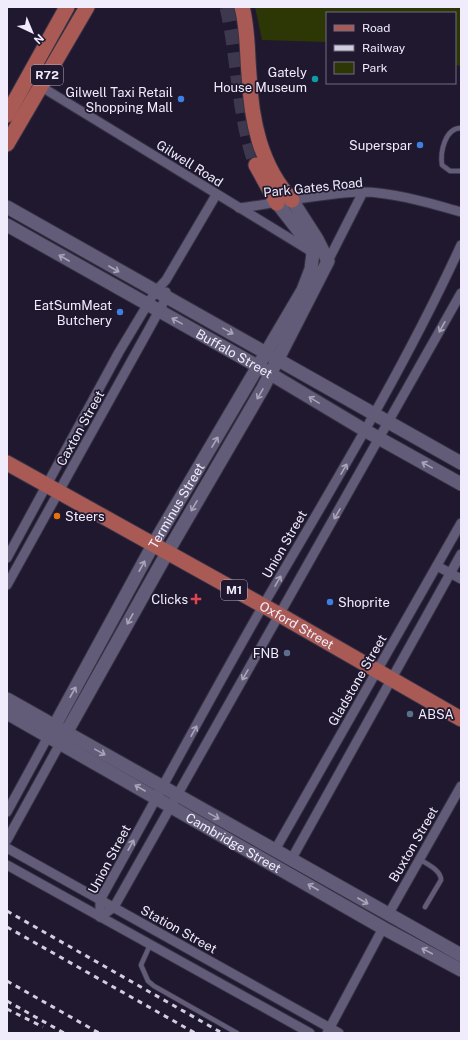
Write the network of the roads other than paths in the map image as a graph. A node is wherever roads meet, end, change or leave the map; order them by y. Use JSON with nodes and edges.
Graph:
{"nodes":[{"id":1,"x":67,"y":7,"type":"edge"},
{"id":2,"x":87,"y":7,"type":"edge"},
{"id":3,"x":242,"y":7,"type":"edge"},
{"id":4,"x":40,"y":86,"type":"junction"},
{"id":5,"x":7,"y":115,"type":"edge"},
{"id":6,"x":461,"y":128,"type":"edge"},
{"id":7,"x":7,"y":144,"type":"edge"},
{"id":8,"x":256,"y":165,"type":"tunnel mouth"},
{"id":9,"x":461,"y":171,"type":"edge"},
{"id":10,"x":363,"y":192,"type":"junction"},
{"id":11,"x":216,"y":195,"type":"junction"},
{"id":12,"x":292,"y":200,"type":"junction"},
{"id":13,"x":277,"y":203,"type":"junction"},
{"id":14,"x":7,"y":208,"type":"edge"},
{"id":15,"x":239,"y":208,"type":"junction"},
{"id":16,"x":461,"y":212,"type":"edge"},
{"id":17,"x":7,"y":225,"type":"edge"},
{"id":18,"x":461,"y":245,"type":"edge"},
{"id":19,"x":313,"y":253,"type":"junction"},
{"id":20,"x":328,"y":260,"type":"junction"},
{"id":21,"x":461,"y":293,"type":"edge"},
{"id":22,"x":160,"y":295,"type":"junction"},
{"id":23,"x":153,"y":308,"type":"junction"},
{"id":24,"x":273,"y":356,"type":"junction"},
{"id":25,"x":259,"y":367,"type":"junction"},
{"id":26,"x":271,"y":374,"type":"junction"},
{"id":27,"x":374,"y":416,"type":"junction"},
{"id":28,"x":388,"y":423,"type":"junction"},
{"id":29,"x":366,"y":431,"type":"junction"},
{"id":30,"x":379,"y":439,"type":"junction"},
{"id":31,"x":7,"y":463,"type":"edge"},
{"id":32,"x":461,"y":463,"type":"edge"},
{"id":33,"x":461,"y":484,"type":"edge"},
{"id":34,"x":46,"y":485,"type":"junction"},
{"id":35,"x":59,"y":492,"type":"junction"},
{"id":36,"x":461,"y":523,"type":"edge"},
{"id":37,"x":153,"y":545,"type":"junction"},
{"id":38,"x":167,"y":553,"type":"junction"},
{"id":39,"x":461,"y":554,"type":"edge"},
{"id":40,"x":7,"y":558,"type":"edge"},
{"id":41,"x":7,"y":564,"type":"edge"},
{"id":42,"x":437,"y":566,"type":"junction"},
{"id":43,"x":16,"y":569,"type":"junction"},
{"id":44,"x":451,"y":573,"type":"junction"},
{"id":45,"x":461,"y":579,"type":"edge"},
{"id":46,"x":7,"y":585,"type":"edge"},
{"id":47,"x":263,"y":606,"type":"junction"},
{"id":48,"x":280,"y":615,"type":"junction"},
{"id":49,"x":378,"y":671,"type":"junction"},
{"id":50,"x":393,"y":679,"type":"junction"},
{"id":51,"x":7,"y":699,"type":"edge"},
{"id":52,"x":7,"y":713,"type":"edge"},
{"id":53,"x":461,"y":719,"type":"edge"},
{"id":54,"x":51,"y":731,"type":"junction"},
{"id":55,"x":63,"y":738,"type":"junction"},
{"id":56,"x":461,"y":786,"type":"edge"},
{"id":57,"x":160,"y":793,"type":"junction"},
{"id":58,"x":174,"y":800,"type":"junction"},
{"id":59,"x":7,"y":812,"type":"edge"},
{"id":60,"x":7,"y":840,"type":"edge"},
{"id":61,"x":7,"y":848,"type":"edge"},
{"id":62,"x":274,"y":850,"type":"junction"},
{"id":63,"x":419,"y":859,"type":"junction"},
{"id":64,"x":291,"y":860,"type":"junction"},
{"id":65,"x":7,"y":865,"type":"edge"},
{"id":66,"x":57,"y":876,"type":"junction"},
{"id":67,"x":50,"y":889,"type":"junction"},
{"id":68,"x":100,"y":900,"type":"junction"},
{"id":69,"x":114,"y":907,"type":"junction"},
{"id":70,"x":425,"y":907,"type":"dead end"},
{"id":71,"x":388,"y":915,"type":"junction"},
{"id":72,"x":100,"y":917,"type":"junction"},
{"id":73,"x":383,"y":928,"type":"junction"},
{"id":74,"x":150,"y":945,"type":"junction"},
{"id":75,"x":461,"y":955,"type":"edge"},
{"id":76,"x":461,"y":970,"type":"edge"},
{"id":77,"x":328,"y":1030,"type":"edge"},
{"id":78,"x":237,"y":1033,"type":"edge"},
{"id":79,"x":310,"y":1033,"type":"edge"},
{"id":80,"x":339,"y":1033,"type":"edge"}],
"edges":[{"from":1,"to":5,"type":"main road","number":"R72"},
{"from":2,"to":4,"type":"main road","number":"R72"},
{"from":3,"to":12,"type":"main road"},
{"from":4,"to":7,"type":"main road","number":"R72"},
{"from":4,"to":11,"type":"street","name":"Gilwell Road"},
{"from":6,"to":9,"type":"lane"},
{"from":8,"to":13,"type":"main road"},
{"from":10,"to":12,"type":"street","name":"Park Gates Road"},
{"from":10,"to":16,"type":"street","name":"Park Gates Road"},
{"from":10,"to":20,"type":"street","name":"Terminus Street"},
{"from":11,"to":15,"type":"street","name":"Gilwell Road"},
{"from":11,"to":22,"type":"street","name":"Caxton Street"},
{"from":12,"to":13,"type":"street","name":"Park Gates Road"},
{"from":12,"to":20,"type":"street"},
{"from":13,"to":15,"type":"street","name":"Park Gates Road"},
{"from":13,"to":19,"type":"street"},
{"from":14,"to":22,"type":"street","name":"Buffalo Street","one_way":true},
{"from":15,"to":19,"type":"street","name":"Gilwell Road"},
{"from":23,"to":17,"type":"street","name":"Buffalo Street","one_way":true},
{"from":18,"to":27,"type":"street","name":"Union Street"},
{"from":19,"to":20,"type":"street","name":"Gilwell Road"},
{"from":19,"to":24,"type":"street","name":"Terminus Street"},
{"from":20,"to":24,"type":"street","name":"Terminus Street"},
{"from":21,"to":28,"type":"street","name":"Union Street","one_way":true},
{"from":22,"to":23,"type":"street","name":"Caxton Street"},
{"from":22,"to":23,"type":"street","name":"Caxton Street"},
{"from":22,"to":24,"type":"street","name":"Buffalo Street","one_way":true},
{"from":25,"to":23,"type":"street","name":"Buffalo Street","one_way":true},
{"from":23,"to":34,"type":"street","name":"Caxton Street"},
{"from":23,"to":35,"type":"street","name":"Caxton Street"},
{"from":24,"to":25,"type":"street","name":"Terminus Street"},
{"from":24,"to":26,"type":"street","name":"Terminus Street"},
{"from":24,"to":27,"type":"street","name":"Buffalo Street"},
{"from":25,"to":26,"type":"street","name":"Buffalo Street"},
{"from":37,"to":25,"type":"street","name":"Terminus Street","one_way":true},
{"from":29,"to":26,"type":"street","name":"Buffalo Street","one_way":true},
{"from":26,"to":38,"type":"street","name":"Terminus Street","one_way":true},
{"from":27,"to":28,"type":"street","name":"Buffalo Street"},
{"from":27,"to":29,"type":"street","name":"Union Street"},
{"from":28,"to":30,"type":"street","name":"Union Street"},
{"from":28,"to":32,"type":"street","name":"Buffalo Street"},
{"from":29,"to":30,"type":"street","name":"Buffalo Street"},
{"from":47,"to":29,"type":"street","name":"Union Street","one_way":true},
{"from":33,"to":30,"type":"street","name":"Buffalo Street","one_way":true},
{"from":30,"to":48,"type":"street","name":"Union Street","one_way":true},
{"from":31,"to":34,"type":"main road","name":"Oxford Street","number":"M1"},
{"from":34,"to":35,"type":"main road","name":"Oxford Street","number":"M1"},
{"from":34,"to":40,"type":"street","name":"Caxton Street"},
{"from":35,"to":37,"type":"main road","name":"Oxford Street","number":"M1"},
{"from":35,"to":43,"type":"street","name":"Caxton Street"},
{"from":36,"to":42,"type":"street","name":"Gladstone Street"},
{"from":37,"to":38,"type":"main road","name":"Oxford Street","number":"M1"},
{"from":54,"to":37,"type":"street","name":"Terminus Street","one_way":true},
{"from":38,"to":47,"type":"main road","name":"Oxford Street","number":"M1"},
{"from":38,"to":55,"type":"street","name":"Terminus Street","one_way":true},
{"from":39,"to":44,"type":"street"},
{"from":41,"to":43,"type":"street"},
{"from":42,"to":44,"type":"street"},
{"from":42,"to":49,"type":"street","name":"Gladstone Street"},
{"from":43,"to":46,"type":"street","name":"Caxton Street"},
{"from":44,"to":45,"type":"street"},
{"from":44,"to":50,"type":"street"},
{"from":47,"to":48,"type":"main road","name":"Oxford Street","number":"M1"},
{"from":57,"to":47,"type":"street","name":"Union Street","one_way":true},
{"from":48,"to":49,"type":"main road","name":"Oxford Street","number":"M1"},
{"from":48,"to":58,"type":"street","name":"Union Street","one_way":true},
{"from":49,"to":50,"type":"main road","name":"Oxford Street","number":"M1"},
{"from":49,"to":62,"type":"street","name":"Gladstone Street"},
{"from":50,"to":53,"type":"main road","name":"Oxford Street","number":"M1"},
{"from":50,"to":64,"type":"street"},
{"from":51,"to":54,"type":"street","name":"Cambridge Street"},
{"from":52,"to":54,"type":"street","name":"Cambridge Street"},
{"from":54,"to":55,"type":"street","name":"Cambridge Street"},
{"from":54,"to":59,"type":"street","name":"Terminus Street"},
{"from":55,"to":57,"type":"street","name":"Cambridge Street"},
{"from":55,"to":60,"type":"street","name":"Terminus Street"},
{"from":56,"to":63,"type":"street","name":"Buxton Street"},
{"from":57,"to":58,"type":"street","name":"Cambridge Street"},
{"from":68,"to":57,"type":"street","name":"Union Street","one_way":true},
{"from":58,"to":62,"type":"street","name":"Cambridge Street","one_way":true},
{"from":58,"to":69,"type":"street","name":"Union Street"},
{"from":73,"to":58,"type":"street","name":"Cambridge Street","one_way":true},
{"from":61,"to":66,"type":"street","name":"Station Street"},
{"from":62,"to":64,"type":"street","name":"Cambridge Street"},
{"from":63,"to":70,"type":"lane"},
{"from":63,"to":71,"type":"street","name":"Buxton Street"},
{"from":64,"to":71,"type":"street","name":"Cambridge Street","one_way":true},
{"from":65,"to":67,"type":"street"},
{"from":66,"to":67,"type":"street"},
{"from":66,"to":68,"type":"street","name":"Station Street"},
{"from":67,"to":72,"type":"street"},
{"from":68,"to":69,"type":"street","name":"Station Street"},
{"from":68,"to":72,"type":"street","name":"Union Street"},
{"from":69,"to":72,"type":"street","name":"Union Street"},
{"from":69,"to":77,"type":"street","name":"Station Street"},
{"from":71,"to":75,"type":"street","name":"Cambridge Street"},
{"from":72,"to":74,"type":"street"},
{"from":76,"to":73,"type":"street","name":"Cambridge Street","one_way":true},
{"from":73,"to":77,"type":"street"},
{"from":74,"to":78,"type":"lane"},
{"from":74,"to":79,"type":"street"},
{"from":77,"to":80,"type":"street","name":"Station Street"}]}
